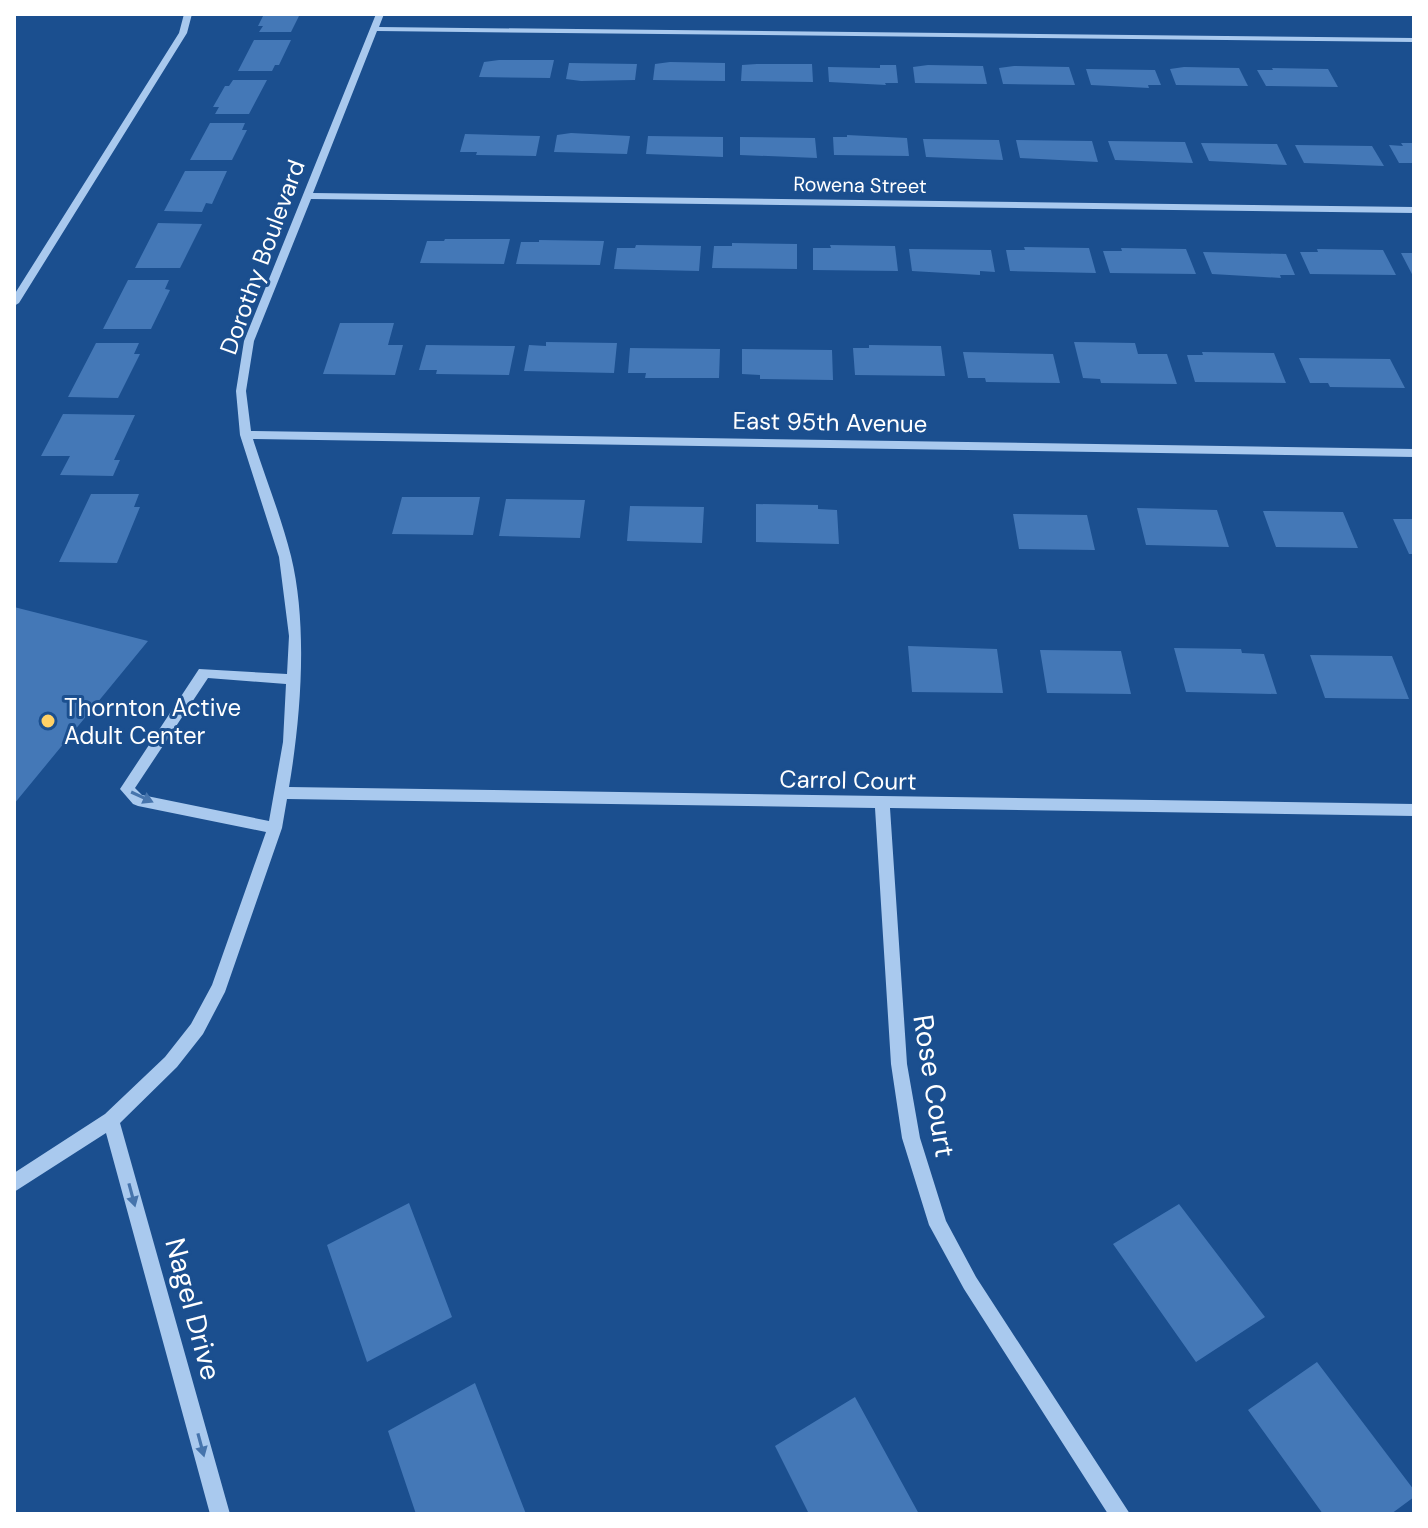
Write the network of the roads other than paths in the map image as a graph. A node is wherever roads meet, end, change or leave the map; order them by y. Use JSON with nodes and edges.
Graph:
{"nodes":[{"id":1,"x":188,"y":14,"type":"edge"},
{"id":2,"x":380,"y":14,"type":"edge"},
{"id":3,"x":374,"y":29,"type":"junction"},
{"id":4,"x":1414,"y":40,"type":"edge"},
{"id":5,"x":306,"y":196,"type":"junction"},
{"id":6,"x":1414,"y":210,"type":"edge"},
{"id":7,"x":14,"y":303,"type":"edge"},
{"id":8,"x":246,"y":435,"type":"junction"},
{"id":9,"x":1414,"y":453,"type":"edge"},
{"id":10,"x":293,"y":679,"type":"junction"},
{"id":11,"x":281,"y":793,"type":"junction"},
{"id":12,"x":882,"y":803,"type":"junction"},
{"id":13,"x":1414,"y":810,"type":"edge"},
{"id":14,"x":275,"y":828,"type":"junction"},
{"id":15,"x":111,"y":1120,"type":"junction"},
{"id":16,"x":14,"y":1183,"type":"edge"},
{"id":17,"x":220,"y":1514,"type":"edge"},
{"id":18,"x":1120,"y":1514,"type":"edge"}],
"edges":[{"from":1,"to":7,"type":"street"},
{"from":2,"to":3,"type":"street","name":"Dorothy Boulevard"},
{"from":3,"to":4,"type":"street"},
{"from":3,"to":5,"type":"street","name":"Dorothy Boulevard"},
{"from":5,"to":6,"type":"street","name":"Rowena Street"},
{"from":5,"to":8,"type":"street","name":"Dorothy Boulevard"},
{"from":8,"to":9,"type":"street","name":"East 95th Avenue"},
{"from":8,"to":10,"type":"street","name":"Dorothy Boulevard"},
{"from":10,"to":11,"type":"street","name":"Dorothy Boulevard"},
{"from":10,"to":14,"type":"street","one_way":true},
{"from":11,"to":12,"type":"street","name":"Carrol Court"},
{"from":11,"to":14,"type":"street","name":"Dorothy Boulevard"},
{"from":12,"to":13,"type":"street","name":"Carrol Court"},
{"from":12,"to":18,"type":"street","name":"Rose Court"},
{"from":14,"to":15,"type":"street","name":"Dorothy Boulevard"},
{"from":15,"to":16,"type":"street","name":"Dorothy Boulevard"},
{"from":15,"to":17,"type":"street","name":"Nagel Drive","one_way":true}]}
